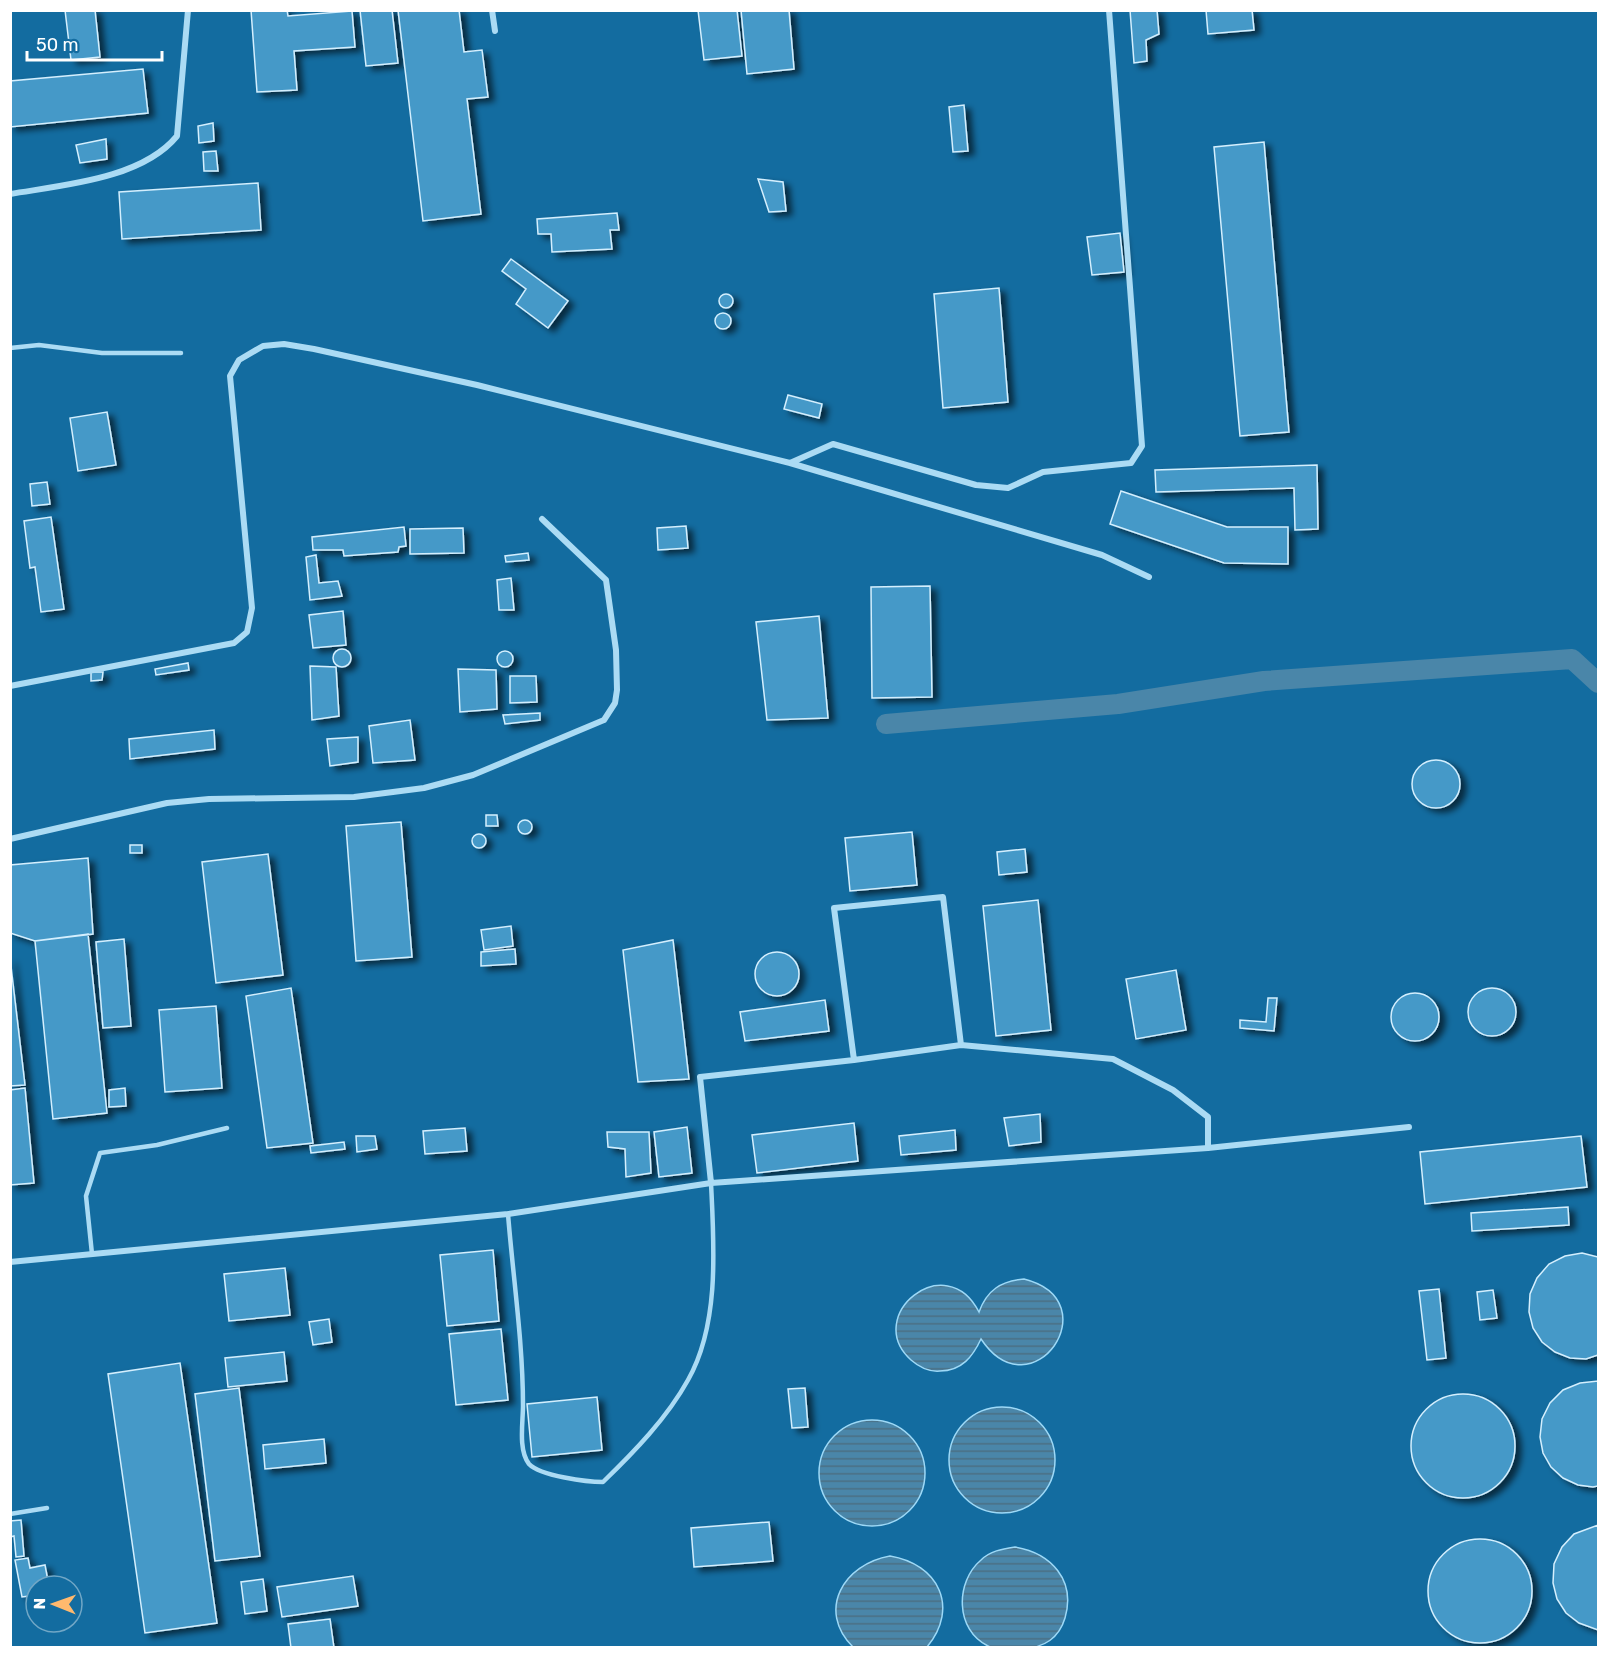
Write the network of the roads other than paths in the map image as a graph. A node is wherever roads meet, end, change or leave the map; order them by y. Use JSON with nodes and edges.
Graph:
{"nodes":[{"id":1,"x":188,"y":10,"type":"edge"},
{"id":2,"x":492,"y":10,"type":"edge"},
{"id":3,"x":1109,"y":10,"type":"edge"},
{"id":4,"x":495,"y":31,"type":"dead end"},
{"id":5,"x":10,"y":194,"type":"edge"},
{"id":6,"x":10,"y":348,"type":"edge"},
{"id":7,"x":181,"y":353,"type":"dead end"},
{"id":8,"x":790,"y":463,"type":"junction"},
{"id":9,"x":542,"y":519,"type":"dead end"},
{"id":10,"x":1149,"y":577,"type":"dead end"},
{"id":11,"x":10,"y":686,"type":"edge"},
{"id":12,"x":10,"y":839,"type":"edge"},
{"id":13,"x":961,"y":1045,"type":"junction"},
{"id":14,"x":854,"y":1060,"type":"junction"},
{"id":15,"x":1409,"y":1127,"type":"dead end"},
{"id":16,"x":227,"y":1128,"type":"dead end"},
{"id":17,"x":1208,"y":1148,"type":"junction"},
{"id":18,"x":711,"y":1183,"type":"junction"},
{"id":19,"x":508,"y":1214,"type":"junction"},
{"id":20,"x":93,"y":1254,"type":"junction"},
{"id":21,"x":10,"y":1262,"type":"edge"},
{"id":22,"x":47,"y":1508,"type":"dead end"},
{"id":23,"x":10,"y":1515,"type":"edge"}],
"edges":[{"from":1,"to":5,"type":"street"},
{"from":2,"to":4,"type":"street"},
{"from":3,"to":8,"type":"street"},
{"from":6,"to":7,"type":"lane"},
{"from":8,"to":10,"type":"street"},
{"from":8,"to":11,"type":"street"},
{"from":9,"to":12,"type":"street"},
{"from":13,"to":14,"type":"street"},
{"from":13,"to":14,"type":"street"},
{"from":13,"to":17,"type":"street"},
{"from":14,"to":18,"type":"street"},
{"from":15,"to":17,"type":"street"},
{"from":16,"to":20,"type":"lane"},
{"from":17,"to":18,"type":"street"},
{"from":18,"to":19,"type":"street"},
{"from":18,"to":19,"type":"lane"},
{"from":19,"to":20,"type":"street"},
{"from":20,"to":21,"type":"street"},
{"from":22,"to":23,"type":"lane"}]}
